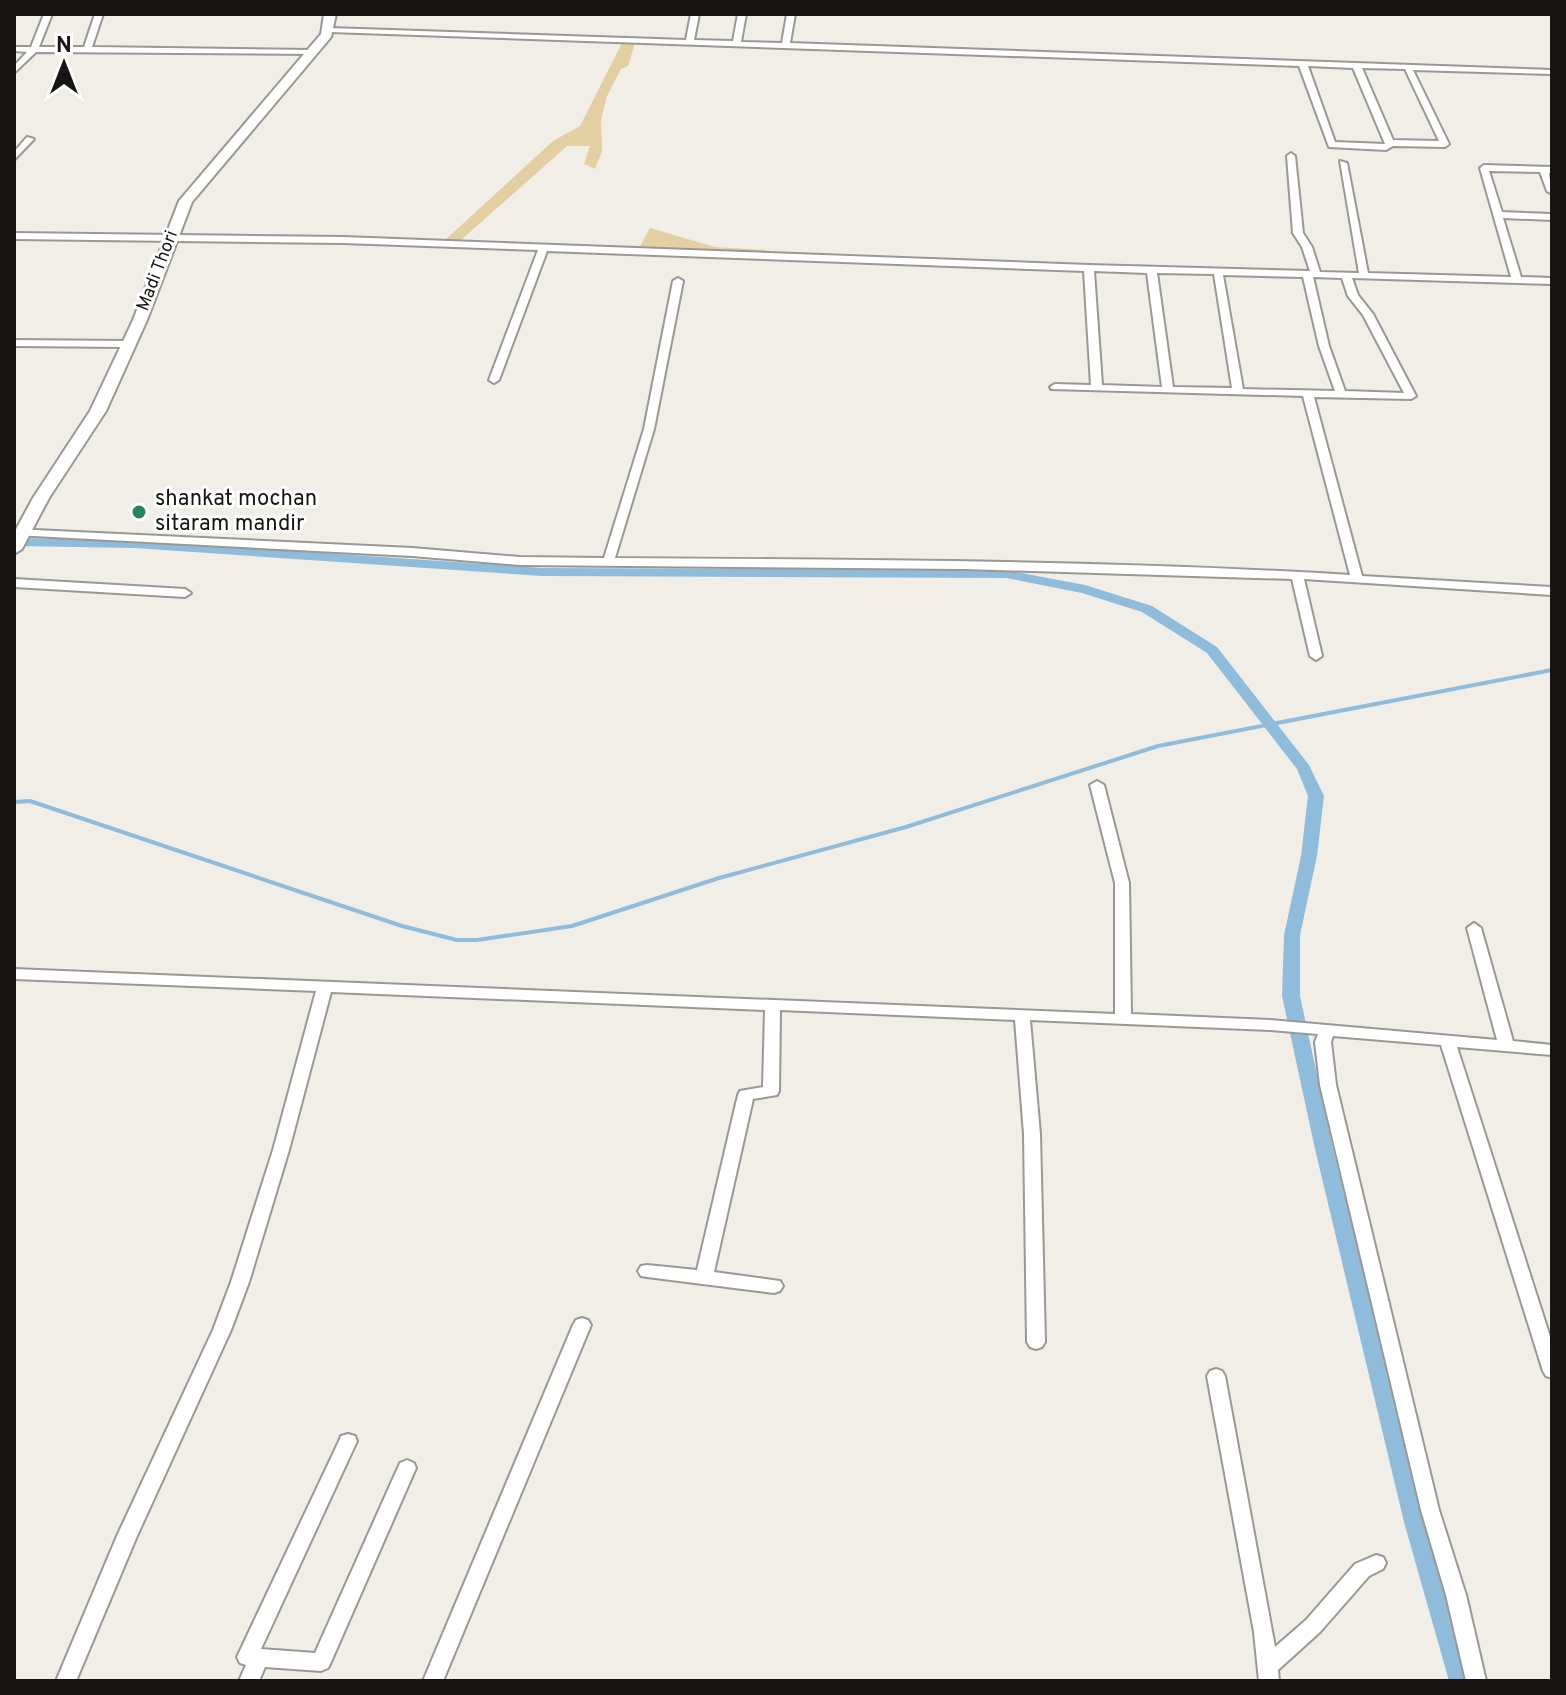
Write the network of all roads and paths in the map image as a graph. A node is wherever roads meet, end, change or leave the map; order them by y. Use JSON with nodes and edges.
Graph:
{"nodes":[{"id":1,"x":48,"y":14,"type":"edge"},
{"id":2,"x":99,"y":14,"type":"edge"},
{"id":3,"x":330,"y":14,"type":"edge"},
{"id":4,"x":695,"y":14,"type":"edge"},
{"id":5,"x":742,"y":14,"type":"edge"},
{"id":6,"x":791,"y":14,"type":"edge"},
{"id":7,"x":330,"y":30,"type":"junction"},
{"id":8,"x":689,"y":43,"type":"junction"},
{"id":9,"x":737,"y":44,"type":"junction"},
{"id":10,"x":786,"y":46,"type":"junction"},
{"id":11,"x":14,"y":49,"type":"edge"},
{"id":12,"x":34,"y":49,"type":"junction"},
{"id":13,"x":87,"y":50,"type":"junction"},
{"id":14,"x":312,"y":52,"type":"junction"},
{"id":15,"x":1302,"y":62,"type":"junction"},
{"id":16,"x":1356,"y":64,"type":"junction"},
{"id":17,"x":1407,"y":66,"type":"junction"},
{"id":18,"x":14,"y":71,"type":"edge"},
{"id":19,"x":1552,"y":72,"type":"edge"},
{"id":20,"x":30,"y":139,"type":"dead end"},
{"id":21,"x":1389,"y":143,"type":"junction"},
{"id":22,"x":1291,"y":156,"type":"dead end"},
{"id":23,"x":14,"y":157,"type":"edge"},
{"id":24,"x":1343,"y":163,"type":"dead end"},
{"id":25,"x":1548,"y":170,"type":"edge"},
{"id":26,"x":1552,"y":191,"type":"edge"},
{"id":27,"x":1498,"y":215,"type":"junction"},
{"id":28,"x":1552,"y":217,"type":"edge"},
{"id":29,"x":14,"y":236,"type":"edge"},
{"id":30,"x":171,"y":236,"type":"junction"},
{"id":31,"x":544,"y":246,"type":"junction"},
{"id":32,"x":1089,"y":268,"type":"junction"},
{"id":33,"x":1152,"y":270,"type":"junction"},
{"id":34,"x":1218,"y":271,"type":"junction"},
{"id":35,"x":1312,"y":273,"type":"junction"},
{"id":36,"x":1346,"y":274,"type":"junction"},
{"id":37,"x":1364,"y":275,"type":"junction"},
{"id":38,"x":1517,"y":280,"type":"junction"},
{"id":39,"x":678,"y":281,"type":"dead end"},
{"id":40,"x":1552,"y":281,"type":"edge"},
{"id":41,"x":14,"y":343,"type":"edge"},
{"id":42,"x":127,"y":344,"type":"junction"},
{"id":43,"x":494,"y":380,"type":"dead end"},
{"id":44,"x":1055,"y":387,"type":"dead end"},
{"id":45,"x":1097,"y":388,"type":"junction"},
{"id":46,"x":1168,"y":390,"type":"junction"},
{"id":47,"x":1238,"y":392,"type":"junction"},
{"id":48,"x":1308,"y":394,"type":"junction"},
{"id":49,"x":1341,"y":394,"type":"junction"},
{"id":50,"x":18,"y":538,"type":"edge"},
{"id":51,"x":608,"y":563,"type":"junction"},
{"id":52,"x":1297,"y":575,"type":"junction"},
{"id":53,"x":1357,"y":578,"type":"junction"},
{"id":54,"x":14,"y":583,"type":"edge"},
{"id":55,"x":1552,"y":591,"type":"edge"},
{"id":56,"x":185,"y":593,"type":"dead end"},
{"id":57,"x":1316,"y":656,"type":"dead end"},
{"id":58,"x":1097,"y":785,"type":"dead end"},
{"id":59,"x":1474,"y":928,"type":"dead end"},
{"id":60,"x":14,"y":974,"type":"edge"},
{"id":61,"x":325,"y":987,"type":"junction"},
{"id":62,"x":773,"y":1005,"type":"junction"},
{"id":63,"x":1022,"y":1015,"type":"junction"},
{"id":64,"x":1123,"y":1019,"type":"junction"},
{"id":65,"x":1324,"y":1030,"type":"junction"},
{"id":66,"x":1447,"y":1040,"type":"junction"},
{"id":67,"x":1506,"y":1045,"type":"junction"},
{"id":68,"x":1552,"y":1050,"type":"edge"},
{"id":69,"x":647,"y":1271,"type":"dead end"},
{"id":70,"x":704,"y":1278,"type":"junction"},
{"id":71,"x":774,"y":1286,"type":"dead end"},
{"id":72,"x":582,"y":1325,"type":"dead end"},
{"id":73,"x":1036,"y":1342,"type":"dead end"},
{"id":74,"x":1552,"y":1371,"type":"edge"},
{"id":75,"x":1216,"y":1376,"type":"dead end"},
{"id":76,"x":348,"y":1441,"type":"dead end"},
{"id":77,"x":407,"y":1468,"type":"dead end"},
{"id":78,"x":1376,"y":1563,"type":"dead end"},
{"id":79,"x":259,"y":1658,"type":"junction"},
{"id":80,"x":1268,"y":1674,"type":"edge"},
{"id":81,"x":66,"y":1681,"type":"edge"},
{"id":82,"x":249,"y":1681,"type":"edge"},
{"id":83,"x":433,"y":1681,"type":"edge"},
{"id":84,"x":1476,"y":1681,"type":"edge"}],
"edges":[{"from":1,"to":12,"type":"street"},
{"from":2,"to":13,"type":"street"},
{"from":3,"to":7,"type":"main road"},
{"from":4,"to":8,"type":"street"},
{"from":5,"to":9,"type":"street"},
{"from":6,"to":10,"type":"street"},
{"from":7,"to":8,"type":"street"},
{"from":7,"to":14,"type":"main road","name":"Madi Thori"},
{"from":8,"to":9,"type":"street"},
{"from":9,"to":10,"type":"street"},
{"from":10,"to":15,"type":"street"},
{"from":11,"to":12,"type":"street"},
{"from":12,"to":13,"type":"street"},
{"from":12,"to":18,"type":"street"},
{"from":13,"to":14,"type":"street"},
{"from":14,"to":30,"type":"main road","name":"Madi Thori"},
{"from":15,"to":16,"type":"street"},
{"from":15,"to":21,"type":"street"},
{"from":16,"to":17,"type":"street"},
{"from":16,"to":21,"type":"street"},
{"from":17,"to":19,"type":"street"},
{"from":17,"to":21,"type":"street"},
{"from":20,"to":23,"type":"street"},
{"from":22,"to":35,"type":"street"},
{"from":24,"to":37,"type":"street"},
{"from":25,"to":26,"type":"street"},
{"from":25,"to":27,"type":"street"},
{"from":27,"to":28,"type":"street"},
{"from":27,"to":38,"type":"street"},
{"from":29,"to":30,"type":"street"},
{"from":30,"to":31,"type":"street"},
{"from":30,"to":42,"type":"main road","name":"Madi Thori"},
{"from":31,"to":32,"type":"street"},
{"from":31,"to":43,"type":"street"},
{"from":32,"to":33,"type":"street"},
{"from":32,"to":45,"type":"street"},
{"from":33,"to":34,"type":"street"},
{"from":33,"to":46,"type":"street"},
{"from":34,"to":35,"type":"street"},
{"from":34,"to":47,"type":"street"},
{"from":35,"to":36,"type":"street"},
{"from":35,"to":49,"type":"street"},
{"from":36,"to":37,"type":"street"},
{"from":36,"to":49,"type":"street"},
{"from":37,"to":38,"type":"street"},
{"from":38,"to":40,"type":"street"},
{"from":39,"to":51,"type":"street"},
{"from":41,"to":42,"type":"street"},
{"from":42,"to":50,"type":"main road","name":"Madi Thori"},
{"from":44,"to":45,"type":"street"},
{"from":45,"to":46,"type":"street"},
{"from":46,"to":47,"type":"street"},
{"from":47,"to":48,"type":"street"},
{"from":48,"to":49,"type":"street"},
{"from":48,"to":53,"type":"street"},
{"from":50,"to":51,"type":"street"},
{"from":51,"to":52,"type":"street"},
{"from":52,"to":53,"type":"street"},
{"from":52,"to":57,"type":"street"},
{"from":53,"to":55,"type":"street"},
{"from":54,"to":56,"type":"street"},
{"from":58,"to":64,"type":"street"},
{"from":59,"to":67,"type":"street"},
{"from":60,"to":61,"type":"street"},
{"from":61,"to":62,"type":"street"},
{"from":61,"to":81,"type":"street"},
{"from":62,"to":63,"type":"street"},
{"from":62,"to":70,"type":"street"},
{"from":63,"to":64,"type":"street"},
{"from":63,"to":73,"type":"street"},
{"from":64,"to":65,"type":"street"},
{"from":65,"to":66,"type":"street"},
{"from":65,"to":84,"type":"street"},
{"from":66,"to":67,"type":"street"},
{"from":66,"to":74,"type":"street"},
{"from":67,"to":68,"type":"street"},
{"from":69,"to":70,"type":"street"},
{"from":70,"to":71,"type":"street"},
{"from":72,"to":83,"type":"street"},
{"from":75,"to":80,"type":"street"},
{"from":76,"to":79,"type":"street"},
{"from":77,"to":79,"type":"street"},
{"from":78,"to":80,"type":"street"},
{"from":79,"to":82,"type":"street"}]}
